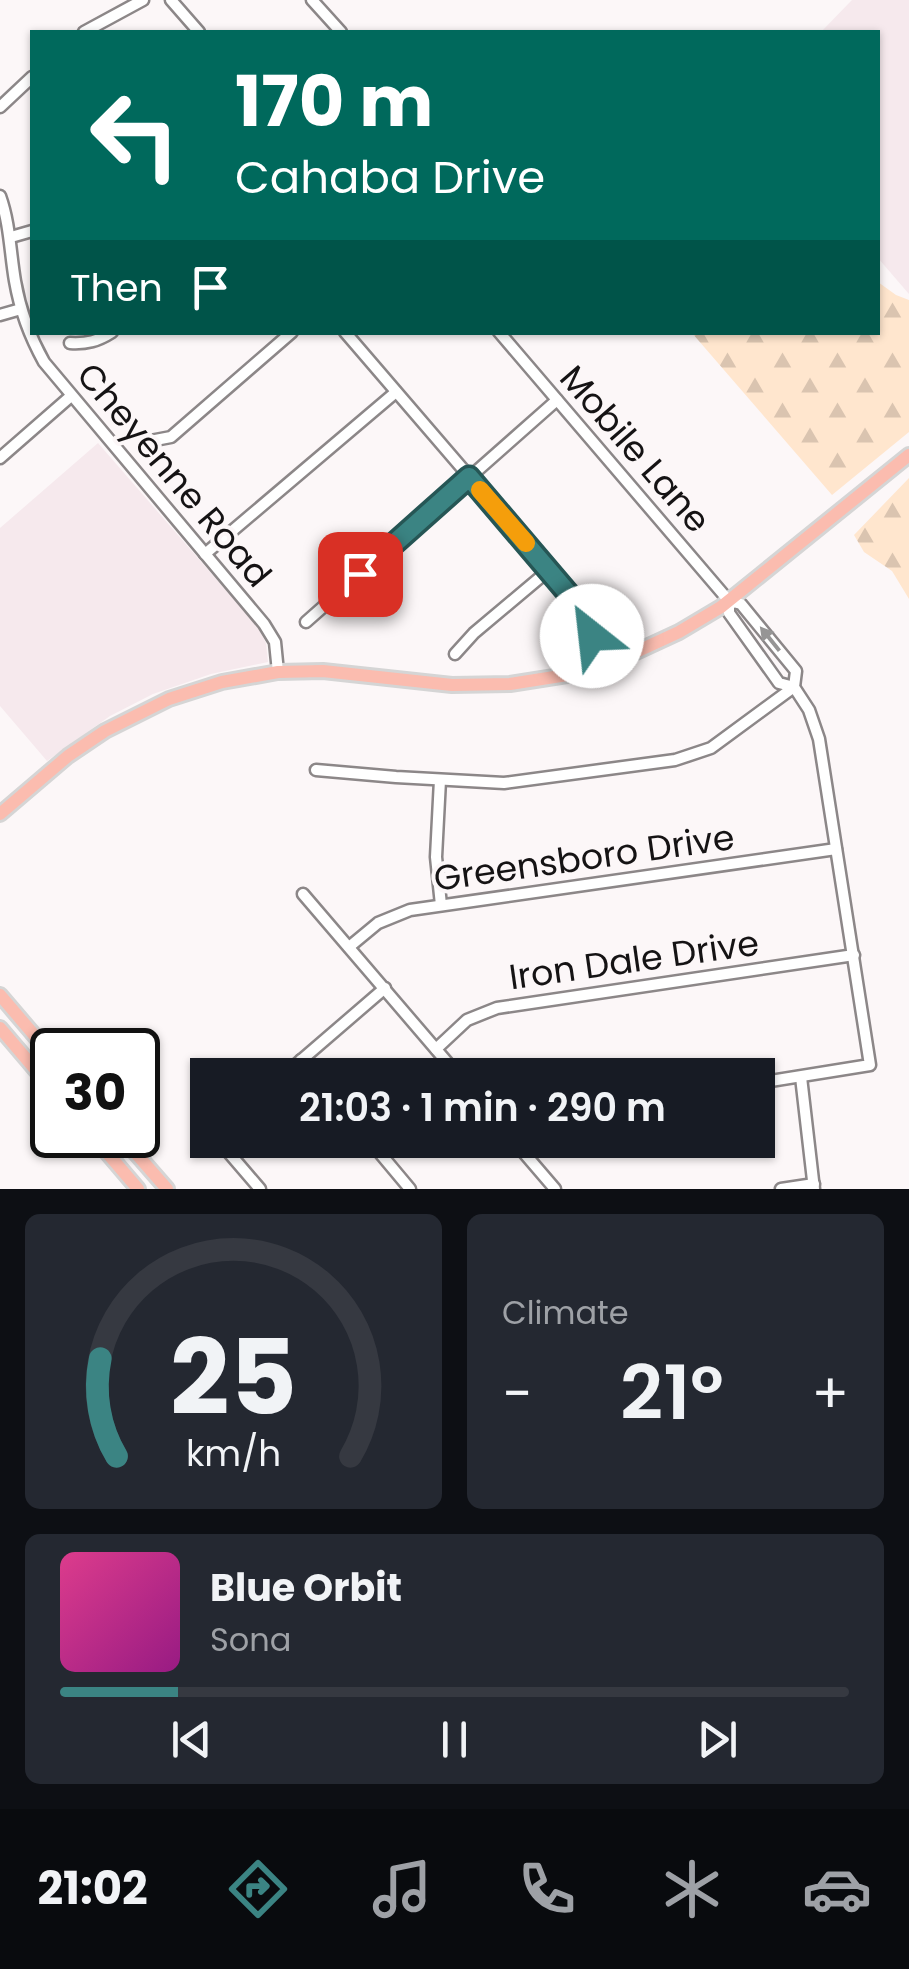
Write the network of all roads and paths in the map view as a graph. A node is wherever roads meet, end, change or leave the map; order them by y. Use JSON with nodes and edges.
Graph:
{"nodes":[{"id":1,"x":143,"y":0,"type":"edge"},
{"id":2,"x":171,"y":0,"type":"edge"},
{"id":3,"x":312,"y":0,"type":"edge"},
{"id":4,"x":88,"y":30,"type":"edge"},
{"id":5,"x":197,"y":30,"type":"edge"},
{"id":6,"x":338,"y":30,"type":"edge"},
{"id":7,"x":30,"y":79,"type":"edge"},
{"id":8,"x":0,"y":107,"type":"edge"},
{"id":9,"x":0,"y":196,"type":"edge"},
{"id":10,"x":30,"y":231,"type":"edge"},
{"id":11,"x":10,"y":236,"type":"junction"},
{"id":12,"x":21,"y":308,"type":"junction"},
{"id":13,"x":0,"y":315,"type":"edge"},
{"id":14,"x":30,"y":334,"type":"edge"},
{"id":15,"x":30,"y":335,"type":"edge"},
{"id":16,"x":107,"y":335,"type":"edge"},
{"id":17,"x":289,"y":335,"type":"edge"},
{"id":18,"x":348,"y":335,"type":"edge"},
{"id":19,"x":502,"y":335,"type":"edge"},
{"id":20,"x":70,"y":343,"type":"dead end"},
{"id":21,"x":396,"y":392,"type":"junction"},
{"id":22,"x":71,"y":396,"type":"junction"},
{"id":23,"x":557,"y":400,"type":"junction"},
{"id":24,"x":150,"y":441,"type":"dead end"},
{"id":25,"x":909,"y":455,"type":"edge"},
{"id":26,"x":0,"y":458,"type":"edge"},
{"id":27,"x":469,"y":477,"type":"junction"},
{"id":28,"x":205,"y":554,"type":"junction"},
{"id":29,"x":549,"y":570,"type":"junction"},
{"id":30,"x":729,"y":602,"type":"junction"},
{"id":31,"x":306,"y":622,"type":"dead end"},
{"id":32,"x":592,"y":636,"type":"dead end"},
{"id":33,"x":456,"y":654,"type":"dead end"},
{"id":34,"x":278,"y":672,"type":"junction"},
{"id":35,"x":794,"y":687,"type":"junction"},
{"id":36,"x":316,"y":770,"type":"dead end"},
{"id":37,"x":440,"y":780,"type":"junction"},
{"id":38,"x":24,"y":794,"type":"junction"},
{"id":39,"x":0,"y":814,"type":"edge"},
{"id":40,"x":0,"y":823,"type":"edge"},
{"id":41,"x":836,"y":850,"type":"junction"},
{"id":42,"x":303,"y":894,"type":"dead end"},
{"id":43,"x":440,"y":905,"type":"junction"},
{"id":44,"x":350,"y":947,"type":"junction"},
{"id":45,"x":854,"y":955,"type":"junction"},
{"id":46,"x":384,"y":988,"type":"junction"},
{"id":47,"x":0,"y":995,"type":"edge"},
{"id":48,"x":0,"y":1028,"type":"edge"},
{"id":49,"x":30,"y":1030,"type":"edge"},
{"id":50,"x":436,"y":1049,"type":"junction"},
{"id":51,"x":303,"y":1058,"type":"edge"},
{"id":52,"x":444,"y":1058,"type":"edge"},
{"id":53,"x":30,"y":1063,"type":"edge"},
{"id":54,"x":801,"y":1077,"type":"junction"},
{"id":55,"x":775,"y":1081,"type":"edge"},
{"id":56,"x":112,"y":1158,"type":"edge"},
{"id":57,"x":140,"y":1158,"type":"edge"},
{"id":58,"x":233,"y":1158,"type":"edge"},
{"id":59,"x":384,"y":1158,"type":"edge"},
{"id":60,"x":529,"y":1158,"type":"edge"},
{"id":61,"x":814,"y":1187,"type":"edge"},
{"id":62,"x":138,"y":1189,"type":"edge"},
{"id":63,"x":167,"y":1189,"type":"edge"},
{"id":64,"x":260,"y":1189,"type":"edge"},
{"id":65,"x":410,"y":1189,"type":"edge"},
{"id":66,"x":554,"y":1189,"type":"edge"},
{"id":67,"x":781,"y":1189,"type":"edge"}],
"edges":[{"from":1,"to":4,"type":"street"},
{"from":2,"to":5,"type":"street"},
{"from":3,"to":6,"type":"street"},
{"from":7,"to":8,"type":"street"},
{"from":9,"to":11,"type":"street","name":"Cheyenne Road"},
{"from":10,"to":11,"type":"street"},
{"from":11,"to":12,"type":"street","name":"Cheyenne Road"},
{"from":12,"to":13,"type":"street"},
{"from":12,"to":14,"type":"street","name":"Cheyenne Road"},
{"from":15,"to":22,"type":"street","name":"Cheyenne Road"},
{"from":16,"to":20,"type":"street"},
{"from":17,"to":24,"type":"street"},
{"from":18,"to":21,"type":"street"},
{"from":19,"to":23,"type":"street","name":"Mobile Lane"},
{"from":21,"to":27,"type":"street"},
{"from":21,"to":28,"type":"street"},
{"from":22,"to":26,"type":"street"},
{"from":22,"to":28,"type":"street","name":"Cheyenne Road"},
{"from":23,"to":27,"type":"street"},
{"from":23,"to":30,"type":"street","name":"Mobile Lane"},
{"from":25,"to":30,"type":"main road"},
{"from":27,"to":29,"type":"street"},
{"from":27,"to":31,"type":"street"},
{"from":28,"to":34,"type":"street","name":"Cheyenne Road"},
{"from":29,"to":32,"type":"street"},
{"from":29,"to":33,"type":"street"},
{"from":30,"to":34,"type":"main road"},
{"from":30,"to":35,"type":"street"},
{"from":35,"to":30,"type":"street","one_way":true},
{"from":34,"to":38,"type":"main road"},
{"from":35,"to":37,"type":"street"},
{"from":35,"to":41,"type":"street"},
{"from":36,"to":37,"type":"street"},
{"from":37,"to":43,"type":"street"},
{"from":38,"to":39,"type":"main road"},
{"from":38,"to":40,"type":"main road"},
{"from":41,"to":43,"type":"street","name":"Greensboro Drive"},
{"from":41,"to":45,"type":"street"},
{"from":42,"to":44,"type":"street"},
{"from":43,"to":44,"type":"street","name":"Greensboro Drive"},
{"from":44,"to":46,"type":"street"},
{"from":45,"to":50,"type":"street","name":"Iron Dale Drive"},
{"from":45,"to":54,"type":"street"},
{"from":46,"to":50,"type":"street"},
{"from":46,"to":51,"type":"street"},
{"from":47,"to":49,"type":"main road"},
{"from":48,"to":53,"type":"main road"},
{"from":50,"to":52,"type":"street"},
{"from":54,"to":55,"type":"street"},
{"from":54,"to":61,"type":"street"},
{"from":56,"to":62,"type":"main road"},
{"from":57,"to":63,"type":"main road"},
{"from":58,"to":64,"type":"street"},
{"from":59,"to":65,"type":"street"},
{"from":60,"to":66,"type":"street"},
{"from":61,"to":67,"type":"street"}]}
